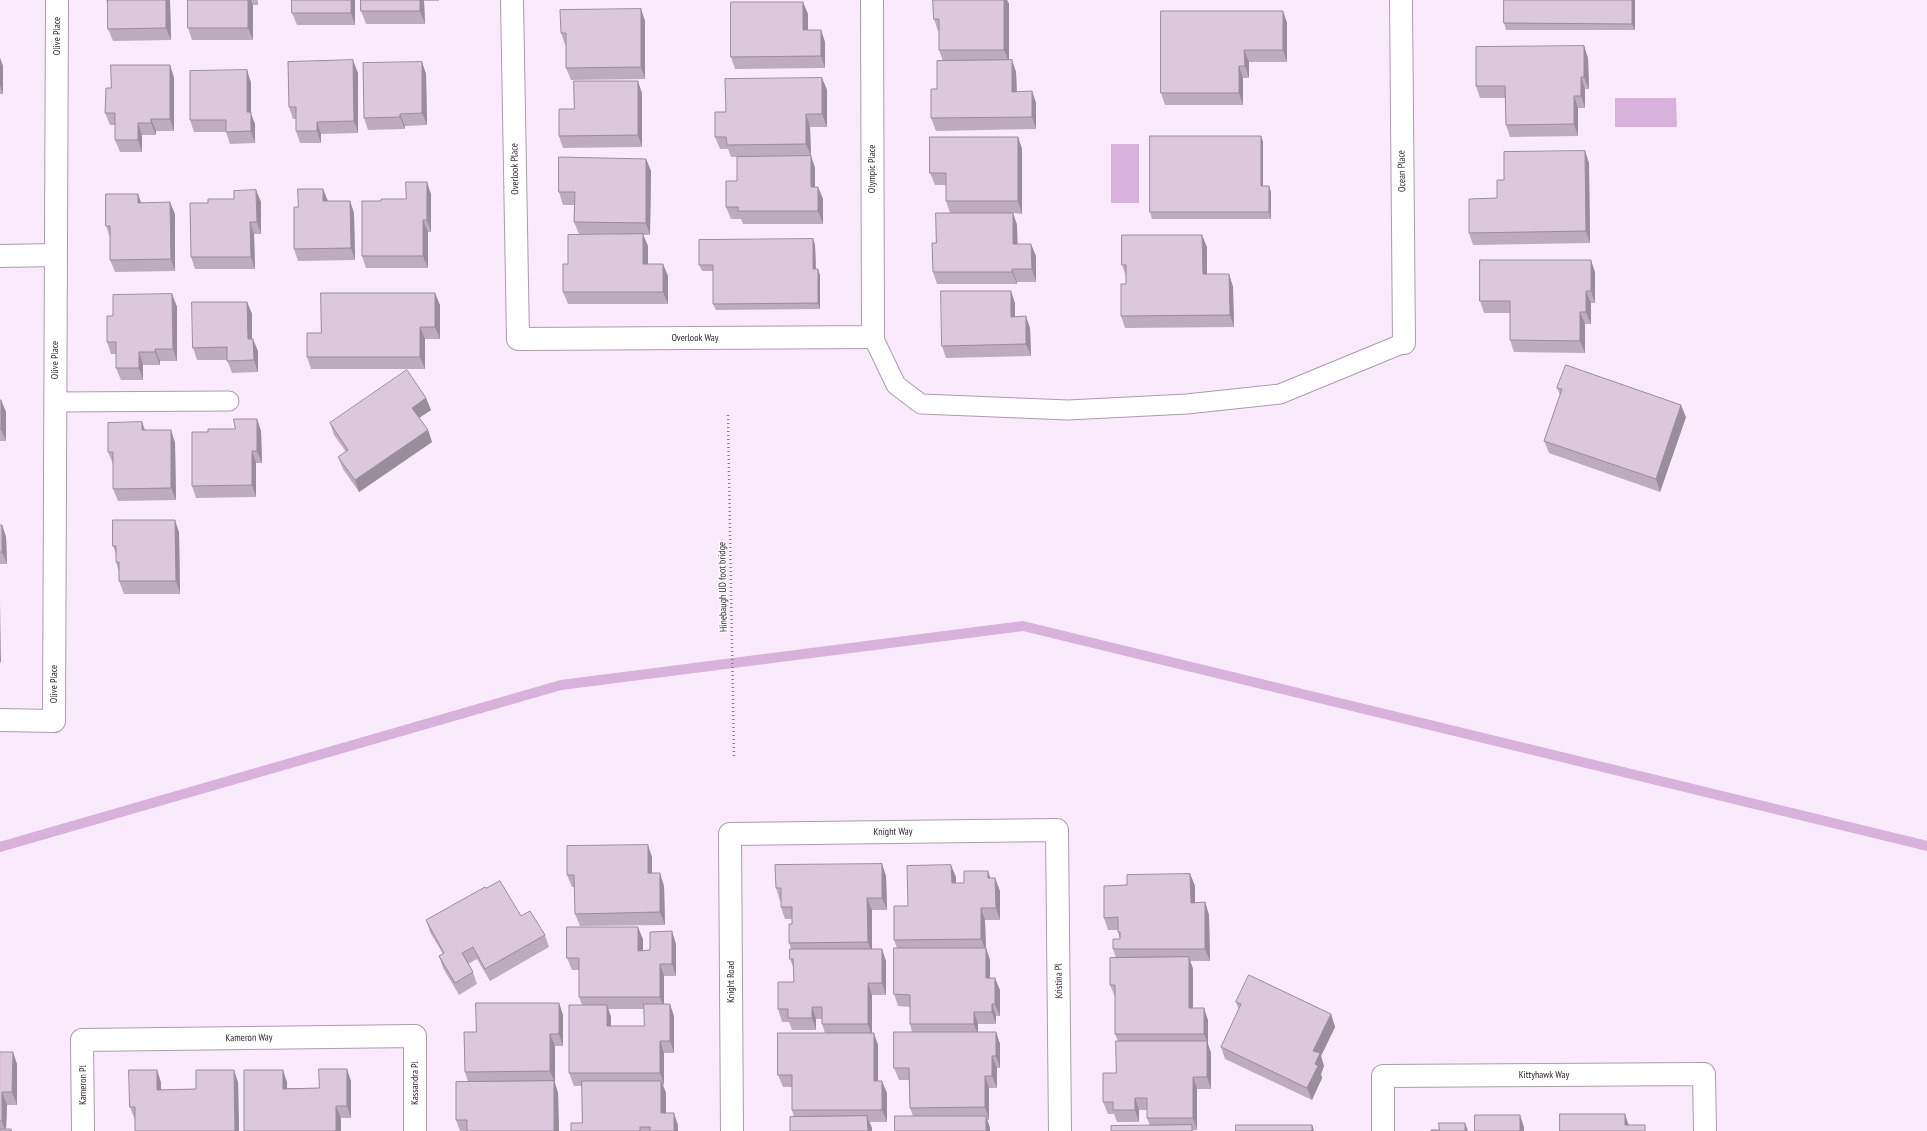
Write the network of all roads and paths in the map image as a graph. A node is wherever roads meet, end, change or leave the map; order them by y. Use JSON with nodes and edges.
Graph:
{"nodes":[{"id":1,"x":57,"y":0,"type":"edge"},
{"id":2,"x":512,"y":0,"type":"edge"},
{"id":3,"x":872,"y":0,"type":"edge"},
{"id":4,"x":1401,"y":0,"type":"edge"},
{"id":5,"x":56,"y":255,"type":"junction"},
{"id":6,"x":0,"y":256,"type":"edge"},
{"id":7,"x":873,"y":337,"type":"junction"},
{"id":8,"x":518,"y":339,"type":"joint"},
{"id":9,"x":1404,"y":343,"type":"joint"},
{"id":10,"x":230,"y":401,"type":"dead end"},
{"id":11,"x":55,"y":402,"type":"junction"},
{"id":12,"x":728,"y":415,"type":"dead end"},
{"id":13,"x":0,"y":720,"type":"edge"},
{"id":14,"x":734,"y":758,"type":"dead end"},
{"id":15,"x":1057,"y":830,"type":"joint"},
{"id":16,"x":730,"y":834,"type":"joint"},
{"id":17,"x":415,"y":1036,"type":"joint"},
{"id":18,"x":82,"y":1040,"type":"joint"},
{"id":19,"x":83,"y":1131,"type":"edge"},
{"id":20,"x":415,"y":1131,"type":"edge"},
{"id":21,"x":732,"y":1131,"type":"edge"},
{"id":22,"x":1060,"y":1131,"type":"edge"},
{"id":23,"x":1384,"y":1131,"type":"edge"},
{"id":24,"x":1705,"y":1131,"type":"edge"}],
"edges":[{"from":1,"to":5,"type":"street","name":"Olive Place"},
{"from":2,"to":8,"type":"street","name":"Overlook Place"},
{"from":3,"to":7,"type":"street","name":"Olympic Place"},
{"from":4,"to":9,"type":"street","name":"Ocean Place"},
{"from":5,"to":6,"type":"street"},
{"from":5,"to":11,"type":"street","name":"Olive Place"},
{"from":7,"to":8,"type":"street","name":"Overlook Way"},
{"from":7,"to":9,"type":"lane"},
{"from":10,"to":11,"type":"lane"},
{"from":11,"to":13,"type":"street","name":"Olive Place"},
{"from":12,"to":14,"type":"path","name":"Hinebaugh UD foot bridge"},
{"from":15,"to":16,"type":"street","name":"Knight Way"},
{"from":15,"to":22,"type":"street","name":"Kristina Pl"},
{"from":16,"to":21,"type":"street","name":"Knight Road"},
{"from":17,"to":18,"type":"street","name":"Kameron Way"},
{"from":17,"to":20,"type":"street","name":"Kassandra Pl"},
{"from":18,"to":19,"type":"street","name":"Kameron Pl"},
{"from":23,"to":24,"type":"street","name":"Kittyhawk Way"}]}
